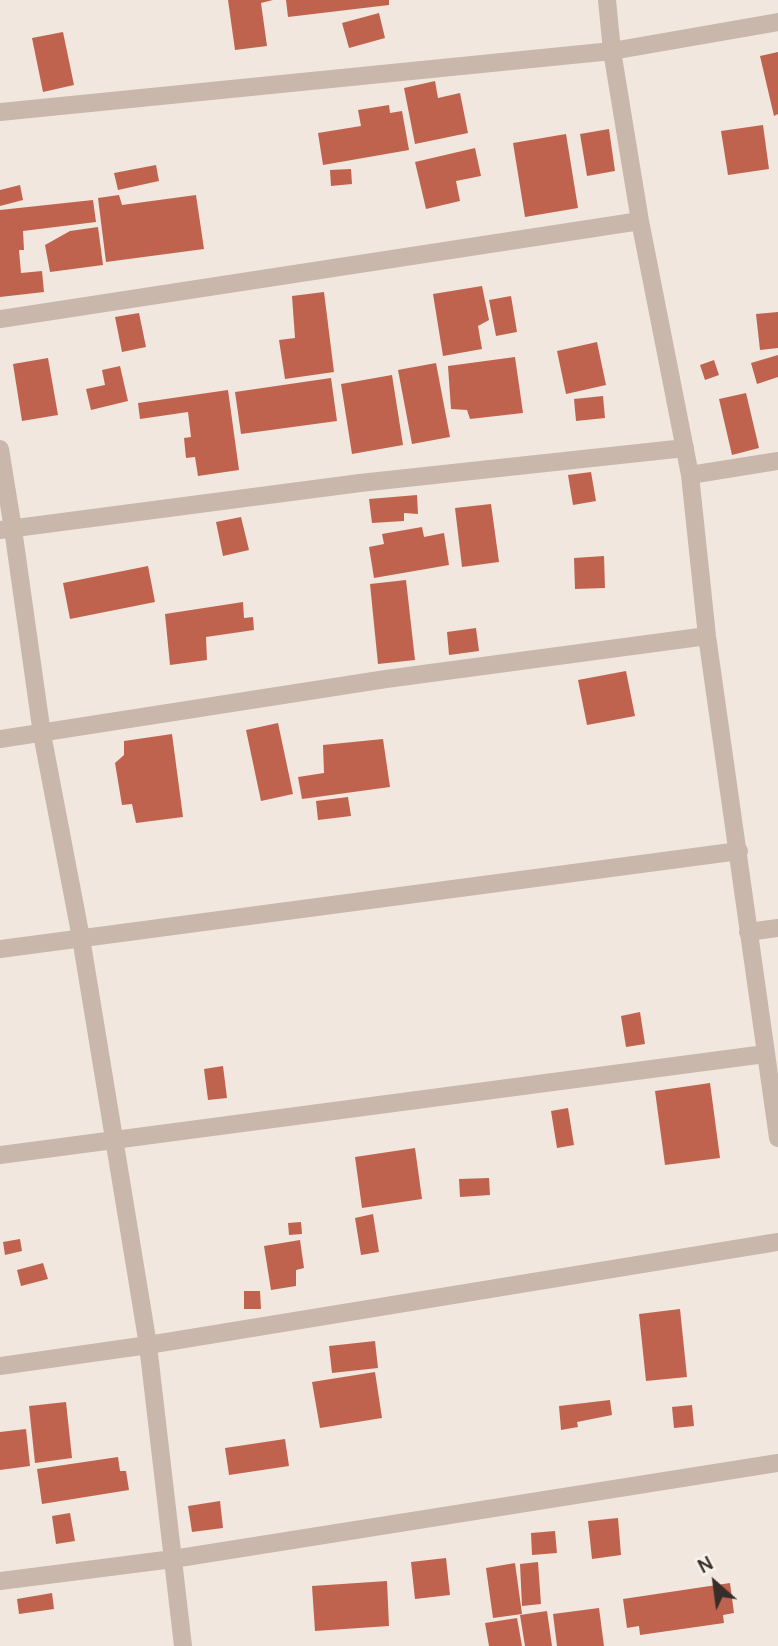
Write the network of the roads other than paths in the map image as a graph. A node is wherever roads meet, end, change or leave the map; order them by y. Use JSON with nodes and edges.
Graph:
{"nodes":[{"id":1,"x":607,"y":0,"type":"edge"},
{"id":2,"x":778,"y":22,"type":"edge"},
{"id":3,"x":612,"y":51,"type":"junction"},
{"id":4,"x":0,"y":112,"type":"edge"},
{"id":5,"x":640,"y":221,"type":"junction"},
{"id":6,"x":0,"y":319,"type":"edge"},
{"id":7,"x":685,"y":448,"type":"junction"},
{"id":8,"x":0,"y":449,"type":"edge"},
{"id":9,"x":778,"y":461,"type":"edge"},
{"id":10,"x":690,"y":475,"type":"junction"},
{"id":11,"x":7,"y":530,"type":"edge"},
{"id":12,"x":707,"y":636,"type":"junction"},
{"id":13,"x":41,"y":734,"type":"junction"},
{"id":14,"x":0,"y":738,"type":"edge"},
{"id":15,"x":739,"y":851,"type":"junction"},
{"id":16,"x":778,"y":928,"type":"edge"},
{"id":17,"x":748,"y":933,"type":"junction"},
{"id":18,"x":81,"y":938,"type":"junction"},
{"id":19,"x":0,"y":949,"type":"edge"},
{"id":20,"x":765,"y":1054,"type":"junction"},
{"id":21,"x":778,"y":1138,"type":"edge"},
{"id":22,"x":114,"y":1139,"type":"junction"},
{"id":23,"x":0,"y":1155,"type":"edge"},
{"id":24,"x":778,"y":1242,"type":"edge"},
{"id":25,"x":148,"y":1345,"type":"junction"},
{"id":26,"x":0,"y":1366,"type":"edge"},
{"id":27,"x":778,"y":1463,"type":"edge"},
{"id":28,"x":173,"y":1559,"type":"junction"},
{"id":29,"x":0,"y":1581,"type":"edge"},
{"id":30,"x":183,"y":1646,"type":"edge"}],
"edges":[{"from":1,"to":3,"type":"street"},
{"from":2,"to":3,"type":"street"},
{"from":3,"to":4,"type":"street"},
{"from":3,"to":5,"type":"street"},
{"from":5,"to":6,"type":"street"},
{"from":5,"to":7,"type":"street"},
{"from":7,"to":10,"type":"street"},
{"from":7,"to":11,"type":"street"},
{"from":8,"to":11,"type":"street"},
{"from":9,"to":10,"type":"street"},
{"from":10,"to":12,"type":"street"},
{"from":11,"to":13,"type":"street"},
{"from":12,"to":13,"type":"street"},
{"from":12,"to":15,"type":"street"},
{"from":13,"to":14,"type":"street"},
{"from":13,"to":18,"type":"street"},
{"from":15,"to":17,"type":"street"},
{"from":15,"to":18,"type":"street"},
{"from":16,"to":17,"type":"street"},
{"from":17,"to":20,"type":"street"},
{"from":18,"to":19,"type":"street"},
{"from":18,"to":22,"type":"street"},
{"from":20,"to":21,"type":"street"},
{"from":20,"to":22,"type":"street"},
{"from":22,"to":23,"type":"street"},
{"from":22,"to":25,"type":"street"},
{"from":24,"to":25,"type":"street"},
{"from":25,"to":26,"type":"street"},
{"from":25,"to":28,"type":"street"},
{"from":27,"to":28,"type":"street"},
{"from":28,"to":29,"type":"street"},
{"from":28,"to":30,"type":"street"}]}
